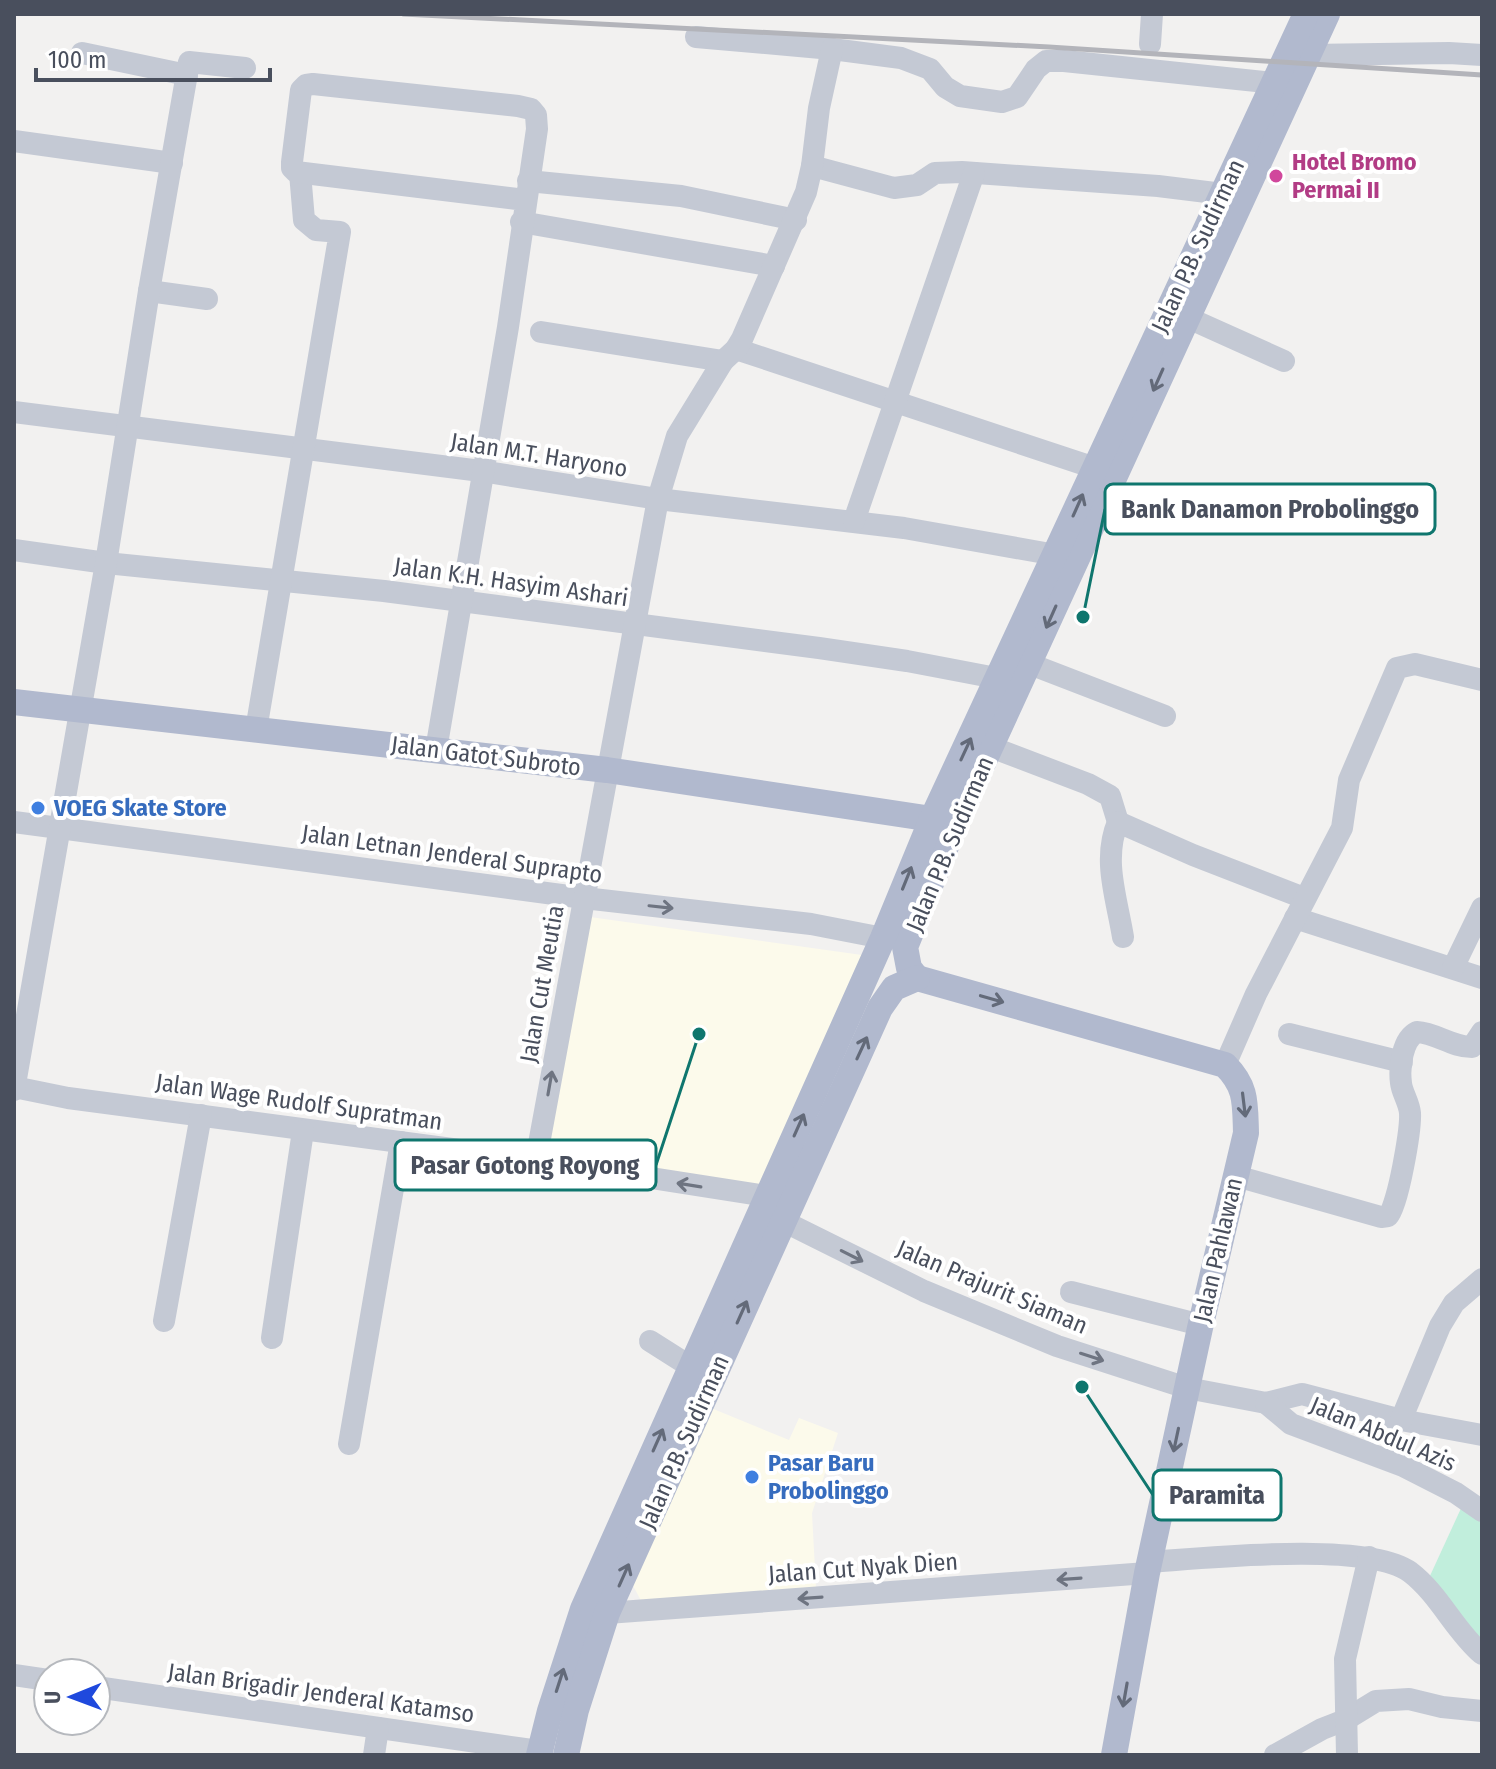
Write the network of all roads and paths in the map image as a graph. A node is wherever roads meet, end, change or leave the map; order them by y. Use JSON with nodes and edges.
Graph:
{"nodes":[{"id":1,"x":1152,"y":14,"type":"edge"},
{"id":2,"x":1306,"y":14,"type":"edge"},
{"id":3,"x":1327,"y":14,"type":"edge"},
{"id":4,"x":696,"y":37,"type":"dead end"},
{"id":5,"x":1150,"y":44,"type":"dead end"},
{"id":6,"x":832,"y":49,"type":"junction"},
{"id":7,"x":82,"y":53,"type":"dead end"},
{"id":8,"x":1308,"y":55,"type":"junction"},
{"id":9,"x":1482,"y":55,"type":"edge"},
{"id":10,"x":245,"y":68,"type":"dead end"},
{"id":11,"x":187,"y":75,"type":"junction"},
{"id":12,"x":1274,"y":83,"type":"junction"},
{"id":13,"x":14,"y":141,"type":"edge"},
{"id":14,"x":172,"y":163,"type":"junction"},
{"id":15,"x":812,"y":166,"type":"junction"},
{"id":16,"x":300,"y":173,"type":"junction"},
{"id":17,"x":974,"y":173,"type":"junction"},
{"id":18,"x":1223,"y":194,"type":"junction"},
{"id":19,"x":525,"y":201,"type":"junction"},
{"id":20,"x":796,"y":220,"type":"junction"},
{"id":21,"x":774,"y":266,"type":"junction"},
{"id":22,"x":149,"y":291,"type":"junction"},
{"id":23,"x":207,"y":299,"type":"dead end"},
{"id":24,"x":1186,"y":317,"type":"junction"},
{"id":25,"x":541,"y":332,"type":"dead end"},
{"id":26,"x":730,"y":355,"type":"junction"},
{"id":27,"x":1284,"y":361,"type":"dead end"},
{"id":28,"x":895,"y":400,"type":"junction"},
{"id":29,"x":14,"y":412,"type":"edge"},
{"id":30,"x":127,"y":428,"type":"junction"},
{"id":31,"x":306,"y":448,"type":"junction"},
{"id":32,"x":1095,"y":468,"type":"junction"},
{"id":33,"x":481,"y":471,"type":"junction"},
{"id":34,"x":658,"y":499,"type":"junction"},
{"id":35,"x":854,"y":521,"type":"junction"},
{"id":36,"x":14,"y":550,"type":"edge"},
{"id":37,"x":1056,"y":555,"type":"junction"},
{"id":38,"x":106,"y":563,"type":"junction"},
{"id":39,"x":281,"y":579,"type":"junction"},
{"id":40,"x":460,"y":602,"type":"junction"},
{"id":41,"x":634,"y":624,"type":"junction"},
{"id":42,"x":1016,"y":675,"type":"junction"},
{"id":43,"x":1482,"y":680,"type":"edge"},
{"id":44,"x":14,"y":702,"type":"edge"},
{"id":45,"x":79,"y":709,"type":"junction"},
{"id":46,"x":1165,"y":716,"type":"dead end"},
{"id":47,"x":256,"y":730,"type":"junction"},
{"id":48,"x":991,"y":747,"type":"junction"},
{"id":49,"x":436,"y":750,"type":"junction"},
{"id":50,"x":607,"y":770,"type":"junction"},
{"id":51,"x":14,"y":822,"type":"edge"},
{"id":52,"x":944,"y":822,"type":"junction"},
{"id":53,"x":1118,"y":822,"type":"junction"},
{"id":54,"x":61,"y":828,"type":"junction"},
{"id":55,"x":584,"y":898,"type":"junction"},
{"id":56,"x":1300,"y":908,"type":"junction"},
{"id":57,"x":1482,"y":908,"type":"edge"},
{"id":58,"x":1123,"y":937,"type":"dead end"},
{"id":59,"x":883,"y":938,"type":"junction"},
{"id":60,"x":1453,"y":968,"type":"junction"},
{"id":61,"x":917,"y":978,"type":"junction"},
{"id":62,"x":1482,"y":978,"type":"edge"},
{"id":63,"x":1482,"y":1032,"type":"edge"},
{"id":64,"x":1289,"y":1034,"type":"dead end"},
{"id":65,"x":1402,"y":1062,"type":"junction"},
{"id":66,"x":1225,"y":1065,"type":"junction"},
{"id":67,"x":14,"y":1088,"type":"edge"},
{"id":68,"x":201,"y":1115,"type":"junction"},
{"id":69,"x":303,"y":1131,"type":"junction"},
{"id":70,"x":401,"y":1142,"type":"junction"},
{"id":71,"x":536,"y":1160,"type":"junction"},
{"id":72,"x":1236,"y":1176,"type":"junction"},
{"id":73,"x":766,"y":1196,"type":"junction"},
{"id":74,"x":783,"y":1221,"type":"junction"},
{"id":75,"x":1482,"y":1279,"type":"edge"},
{"id":76,"x":1071,"y":1292,"type":"dead end"},
{"id":77,"x":164,"y":1321,"type":"dead end"},
{"id":78,"x":1201,"y":1325,"type":"junction"},
{"id":79,"x":272,"y":1338,"type":"dead end"},
{"id":80,"x":650,"y":1341,"type":"dead end"},
{"id":81,"x":691,"y":1367,"type":"junction"},
{"id":82,"x":1187,"y":1388,"type":"junction"},
{"id":83,"x":1266,"y":1403,"type":"junction"},
{"id":84,"x":1401,"y":1420,"type":"junction"},
{"id":85,"x":1482,"y":1435,"type":"edge"},
{"id":86,"x":349,"y":1444,"type":"dead end"},
{"id":87,"x":1482,"y":1511,"type":"edge"},
{"id":88,"x":1369,"y":1557,"type":"junction"},
{"id":89,"x":1149,"y":1567,"type":"junction"},
{"id":90,"x":595,"y":1611,"type":"junction"},
{"id":91,"x":1482,"y":1654,"type":"edge"},
{"id":92,"x":112,"y":1689,"type":"edge"},
{"id":93,"x":1482,"y":1711,"type":"edge"},
{"id":94,"x":1345,"y":1720,"type":"junction"},
{"id":95,"x":378,"y":1728,"type":"junction"},
{"id":96,"x":539,"y":1753,"type":"edge"},
{"id":97,"x":374,"y":1755,"type":"edge"},
{"id":98,"x":566,"y":1755,"type":"edge"},
{"id":99,"x":1114,"y":1755,"type":"edge"},
{"id":100,"x":1275,"y":1755,"type":"edge"},
{"id":101,"x":1347,"y":1755,"type":"edge"}],
"edges":[{"from":1,"to":5,"type":"street"},
{"from":2,"to":12,"type":"main road","name":"Jalan P.B. Sudirman"},
{"from":3,"to":8,"type":"main road","name":"Jalan P.B. Sudirman"},
{"from":4,"to":6,"type":"street"},
{"from":6,"to":12,"type":"street"},
{"from":6,"to":15,"type":"street","name":"Jalan Cut Meutia"},
{"from":7,"to":11,"type":"street"},
{"from":8,"to":9,"type":"street"},
{"from":8,"to":24,"type":"main road","name":"Jalan P.B. Sudirman"},
{"from":10,"to":11,"type":"street"},
{"from":11,"to":14,"type":"street"},
{"from":12,"to":18,"type":"main road","name":"Jalan P.B. Sudirman"},
{"from":13,"to":14,"type":"street"},
{"from":14,"to":22,"type":"street"},
{"from":15,"to":17,"type":"street"},
{"from":15,"to":20,"type":"street","name":"Jalan Cut Meutia"},
{"from":16,"to":19,"type":"street"},
{"from":16,"to":19,"type":"street"},
{"from":16,"to":31,"type":"street"},
{"from":17,"to":18,"type":"street"},
{"from":17,"to":28,"type":"street"},
{"from":18,"to":32,"type":"main road","name":"Jalan P.B. Sudirman"},
{"from":19,"to":20,"type":"street"},
{"from":19,"to":21,"type":"street"},
{"from":19,"to":33,"type":"street"},
{"from":20,"to":21,"type":"street","name":"Jalan Cut Meutia"},
{"from":21,"to":26,"type":"street","name":"Jalan Cut Meutia"},
{"from":22,"to":23,"type":"street"},
{"from":22,"to":30,"type":"street"},
{"from":24,"to":27,"type":"street"},
{"from":24,"to":42,"type":"main road","name":"Jalan P.B. Sudirman","one_way":true},
{"from":25,"to":26,"type":"street"},
{"from":26,"to":28,"type":"street"},
{"from":26,"to":34,"type":"street","name":"Jalan Cut Meutia"},
{"from":28,"to":32,"type":"street"},
{"from":28,"to":35,"type":"street"},
{"from":29,"to":30,"type":"street","name":"Jalan M.T. Haryono"},
{"from":30,"to":31,"type":"street","name":"Jalan M.T. Haryono"},
{"from":30,"to":38,"type":"street"},
{"from":31,"to":33,"type":"street","name":"Jalan M.T. Haryono"},
{"from":31,"to":39,"type":"street"},
{"from":37,"to":32,"type":"main road","name":"Jalan P.B. Sudirman","one_way":true},
{"from":33,"to":34,"type":"street","name":"Jalan M.T. Haryono"},
{"from":33,"to":40,"type":"street"},
{"from":34,"to":35,"type":"street","name":"Jalan M.T. Haryono"},
{"from":34,"to":41,"type":"street","name":"Jalan Cut Meutia"},
{"from":35,"to":37,"type":"street","name":"Jalan M.T. Haryono"},
{"from":36,"to":38,"type":"street","name":"Jalan K.H. Hasyim Ashari"},
{"from":37,"to":42,"type":"main road","name":"Jalan P.B. Sudirman"},
{"from":38,"to":39,"type":"street","name":"Jalan K.H. Hasyim Ashari"},
{"from":38,"to":45,"type":"street"},
{"from":39,"to":40,"type":"street","name":"Jalan K.H. Hasyim Ashari"},
{"from":39,"to":47,"type":"street"},
{"from":40,"to":41,"type":"street","name":"Jalan K.H. Hasyim Ashari"},
{"from":40,"to":49,"type":"street"},
{"from":41,"to":42,"type":"street","name":"Jalan K.H. Hasyim Ashari"},
{"from":41,"to":50,"type":"street","name":"Jalan Cut Meutia"},
{"from":42,"to":46,"type":"street","name":"Jalan K.H. Hasyim Ashari"},
{"from":42,"to":48,"type":"main road","name":"Jalan P.B. Sudirman"},
{"from":52,"to":42,"type":"main road","name":"Jalan P.B. Sudirman","one_way":true},
{"from":43,"to":56,"type":"street"},
{"from":44,"to":45,"type":"main road","name":"Jalan Gatot Subroto"},
{"from":45,"to":47,"type":"main road","name":"Jalan Gatot Subroto"},
{"from":45,"to":54,"type":"street"},
{"from":47,"to":49,"type":"main road","name":"Jalan Gatot Subroto"},
{"from":48,"to":52,"type":"main road","name":"Jalan P.B. Sudirman"},
{"from":48,"to":53,"type":"street"},
{"from":49,"to":50,"type":"main road","name":"Jalan Gatot Subroto"},
{"from":50,"to":52,"type":"main road","name":"Jalan Gatot Subroto"},
{"from":50,"to":55,"type":"street","name":"Jalan Cut Meutia"},
{"from":51,"to":54,"type":"street","name":"Jalan Letnan Jenderal Suprapto"},
{"from":59,"to":52,"type":"main road","name":"Jalan P.B. Sudirman","one_way":true},
{"from":52,"to":61,"type":"main road","name":"Jalan P.B. Sudirman"},
{"from":53,"to":56,"type":"street"},
{"from":53,"to":58,"type":"street"},
{"from":54,"to":55,"type":"street","name":"Jalan Letnan Jenderal Suprapto"},
{"from":54,"to":67,"type":"street"},
{"from":55,"to":59,"type":"street","name":"Jalan Letnan Jenderal Suprapto","one_way":true},
{"from":71,"to":55,"type":"street","name":"Jalan Cut Meutia","one_way":true},
{"from":56,"to":60,"type":"street"},
{"from":56,"to":66,"type":"street"},
{"from":57,"to":60,"type":"street"},
{"from":73,"to":59,"type":"main road","name":"Jalan P.B. Sudirman","one_way":true},
{"from":60,"to":62,"type":"street"},
{"from":61,"to":66,"type":"main road","one_way":true},
{"from":74,"to":61,"type":"main road","name":"Jalan P.B. Sudirman","one_way":true},
{"from":63,"to":65,"type":"street"},
{"from":64,"to":65,"type":"street"},
{"from":65,"to":72,"type":"street"},
{"from":66,"to":72,"type":"main road","name":"Jalan Pahlawan","one_way":true},
{"from":67,"to":68,"type":"street","name":"Jalan Wage Rudolf Supratman"},
{"from":68,"to":69,"type":"street","name":"Jalan Wage Rudolf Supratman"},
{"from":68,"to":77,"type":"street"},
{"from":69,"to":70,"type":"street","name":"Jalan Wage Rudolf Supratman"},
{"from":69,"to":79,"type":"street"},
{"from":70,"to":71,"type":"street","name":"Jalan Wage Rudolf Supratman"},
{"from":70,"to":86,"type":"street"},
{"from":73,"to":71,"type":"street","name":"Jalan Wage Rudolf Supratman","one_way":true},
{"from":72,"to":78,"type":"main road","name":"Jalan Pahlawan"},
{"from":73,"to":81,"type":"main road","name":"Jalan P.B. Sudirman"},
{"from":74,"to":82,"type":"street","name":"Jalan Prajurit Siaman","one_way":true},
{"from":90,"to":74,"type":"main road","name":"Jalan P.B. Sudirman","one_way":true},
{"from":75,"to":84,"type":"street"},
{"from":76,"to":78,"type":"street"},
{"from":78,"to":82,"type":"main road","name":"Jalan Pahlawan"},
{"from":80,"to":81,"type":"street"},
{"from":90,"to":81,"type":"main road","name":"Jalan P.B. Sudirman","one_way":true},
{"from":82,"to":83,"type":"street","name":"Jalan Prajurit Siaman"},
{"from":82,"to":89,"type":"main road","name":"Jalan Pahlawan","one_way":true},
{"from":83,"to":84,"type":"street"},
{"from":83,"to":87,"type":"street","name":"Jalan Abdul Azis"},
{"from":84,"to":85,"type":"street"},
{"from":88,"to":89,"type":"street","name":"Jalan Cut Nyak Dien"},
{"from":88,"to":91,"type":"street","name":"Jalan Cut Nyak Dien"},
{"from":88,"to":94,"type":"street"},
{"from":89,"to":90,"type":"street","name":"Jalan Cut Nyak Dien","one_way":true},
{"from":89,"to":99,"type":"main road","name":"Jalan Pahlawan","one_way":true},
{"from":96,"to":90,"type":"main road","name":"Jalan P.B. Sudirman","one_way":true},
{"from":90,"to":98,"type":"main road","name":"Jalan P.B. Sudirman"},
{"from":92,"to":95,"type":"street","name":"Jalan Brigadir Jenderal Katamso"},
{"from":93,"to":94,"type":"street"},
{"from":94,"to":100,"type":"street"},
{"from":94,"to":101,"type":"street"},
{"from":95,"to":96,"type":"street","name":"Jalan Brigadir Jenderal Katamso"},
{"from":95,"to":97,"type":"street"}]}
